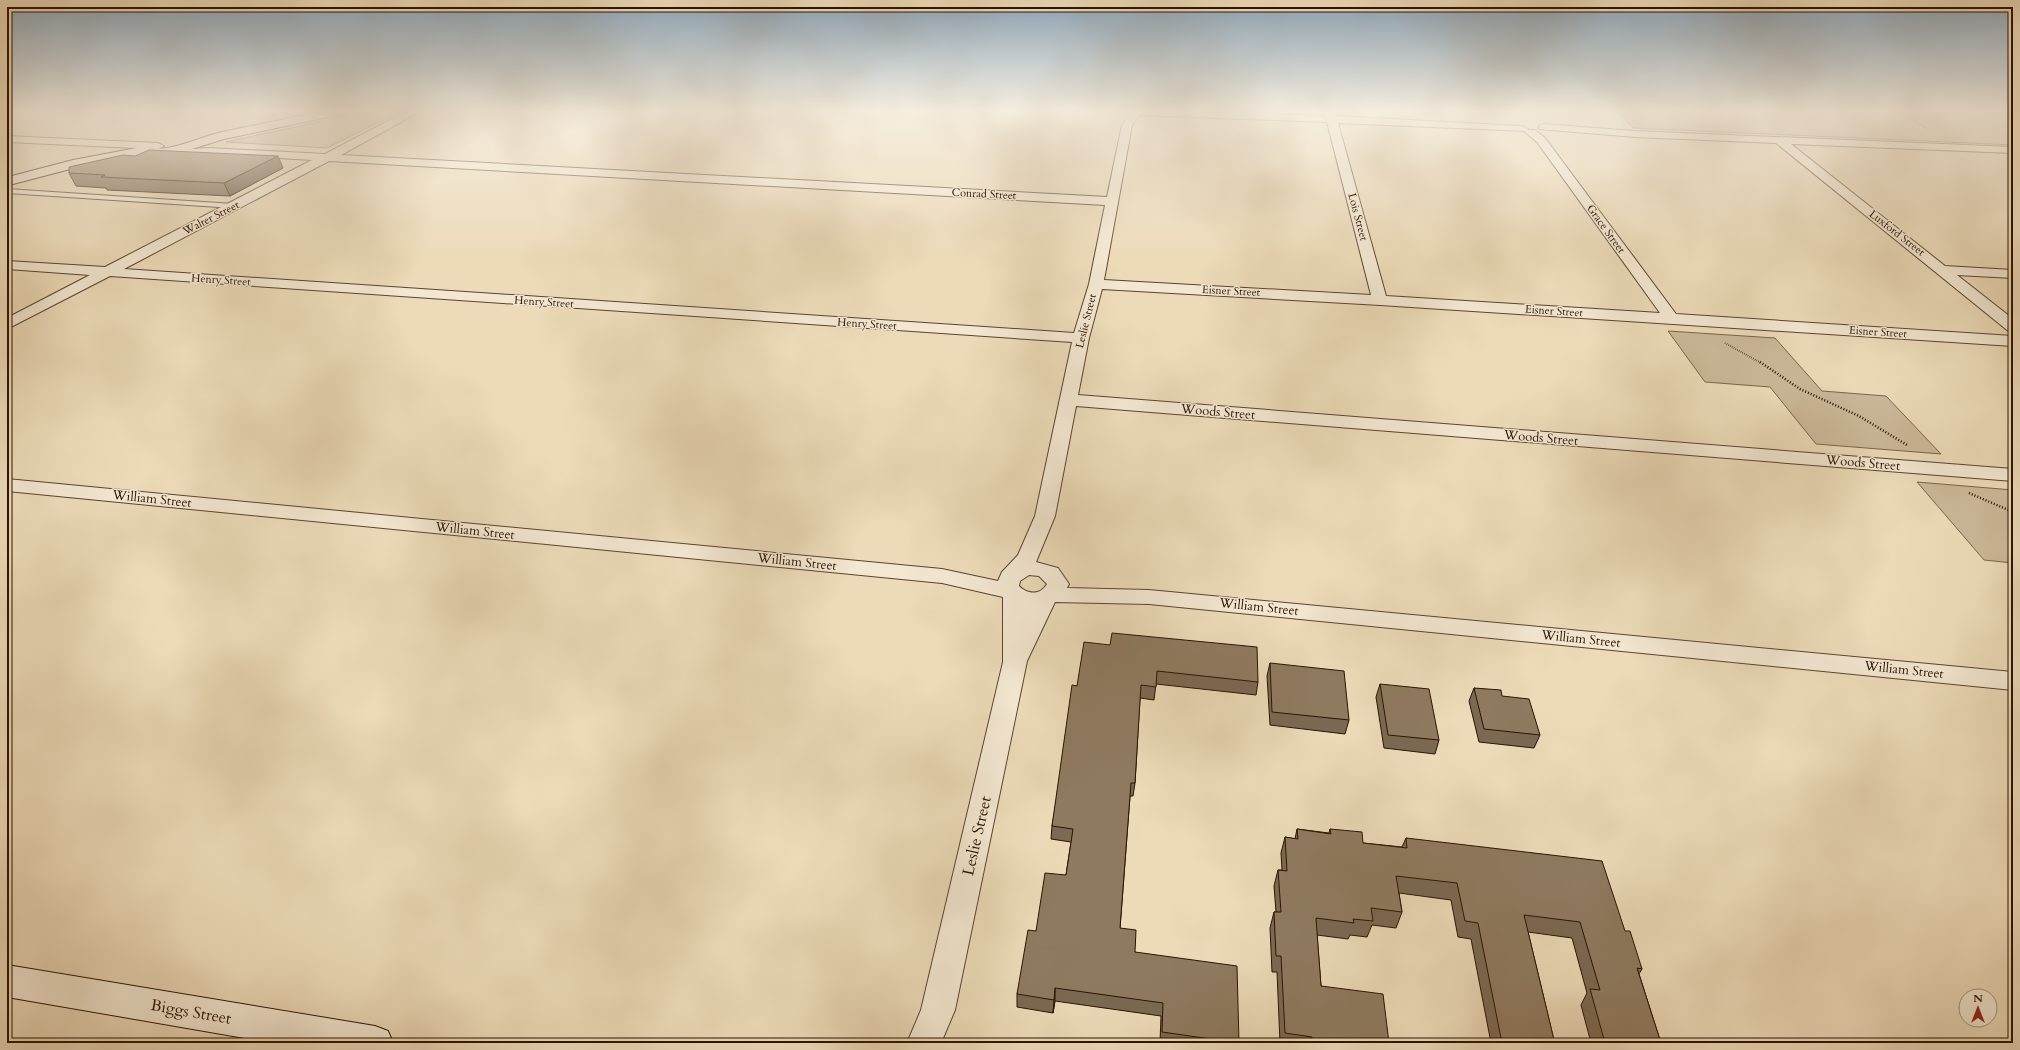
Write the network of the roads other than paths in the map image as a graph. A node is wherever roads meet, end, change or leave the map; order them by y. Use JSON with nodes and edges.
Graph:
{"nodes":[{"id":1,"x":102,"y":160,"type":"edge"},
{"id":2,"x":114,"y":160,"type":"edge"},
{"id":3,"x":323,"y":160,"type":"edge"},
{"id":4,"x":363,"y":160,"type":"edge"},
{"id":5,"x":1121,"y":160,"type":"edge"},
{"id":6,"x":1342,"y":160,"type":"edge"},
{"id":7,"x":1556,"y":160,"type":"edge"},
{"id":8,"x":1804,"y":160,"type":"edge"},
{"id":9,"x":9,"y":184,"type":"edge"},
{"id":10,"x":1111,"y":201,"type":"junction"},
{"id":11,"x":234,"y":206,"type":"junction"},
{"id":12,"x":7,"y":264,"type":"edge"},
{"id":13,"x":1944,"y":270,"type":"junction"},
{"id":14,"x":107,"y":272,"type":"junction"},
{"id":15,"x":2013,"y":274,"type":"edge"},
{"id":16,"x":1096,"y":284,"type":"junction"},
{"id":17,"x":1380,"y":300,"type":"junction"},
{"id":18,"x":1671,"y":318,"type":"junction"},
{"id":19,"x":7,"y":324,"type":"edge"},
{"id":20,"x":2013,"y":327,"type":"edge"},
{"id":21,"x":1081,"y":338,"type":"junction"},
{"id":22,"x":2013,"y":341,"type":"edge"},
{"id":23,"x":1068,"y":400,"type":"junction"},
{"id":24,"x":2013,"y":475,"type":"edge"},
{"id":25,"x":7,"y":485,"type":"edge"},
{"id":26,"x":1045,"y":516,"type":"junction"},
{"id":27,"x":1012,"y":584,"type":"junction"},
{"id":28,"x":1052,"y":587,"type":"junction"},
{"id":29,"x":1015,"y":662,"type":"junction"},
{"id":30,"x":2013,"y":681,"type":"edge"},
{"id":31,"x":7,"y":981,"type":"edge"},
{"id":32,"x":938,"y":1010,"type":"junction"},
{"id":33,"x":375,"y":1043,"type":"edge"},
{"id":34,"x":924,"y":1043,"type":"edge"},
{"id":35,"x":938,"y":1043,"type":"edge"}],
"edges":[{"from":1,"to":9,"type":"street"},
{"from":2,"to":9,"type":"street"},
{"from":3,"to":11,"type":"street","name":"Walter Street"},
{"from":4,"to":10,"type":"street","name":"Conrad Street"},
{"from":5,"to":10,"type":"street","name":"Leslie Street"},
{"from":6,"to":17,"type":"street","name":"Lois Street"},
{"from":7,"to":18,"type":"street","name":"Grace Street"},
{"from":8,"to":13,"type":"street","name":"Luxford Street"},
{"from":9,"to":11,"type":"lane"},
{"from":10,"to":16,"type":"street","name":"Leslie Street"},
{"from":11,"to":14,"type":"street","name":"Walter Street"},
{"from":12,"to":14,"type":"street","name":"Henry Street"},
{"from":13,"to":15,"type":"street"},
{"from":13,"to":20,"type":"street","name":"Luxford Street"},
{"from":14,"to":19,"type":"street","name":"Walter Street"},
{"from":14,"to":21,"type":"street","name":"Henry Street"},
{"from":16,"to":17,"type":"street","name":"Eisner Street"},
{"from":16,"to":21,"type":"street","name":"Leslie Street"},
{"from":17,"to":18,"type":"street","name":"Eisner Street"},
{"from":18,"to":22,"type":"street","name":"Eisner Street"},
{"from":21,"to":23,"type":"street","name":"Leslie Street"},
{"from":23,"to":24,"type":"street","name":"Woods Street"},
{"from":23,"to":26,"type":"street","name":"Leslie Street"},
{"from":25,"to":27,"type":"street","name":"William Street"},
{"from":26,"to":27,"type":"street","name":"Leslie Street"},
{"from":26,"to":28,"type":"street","name":"Leslie Street"},
{"from":27,"to":28,"type":"street","name":"William Street"},
{"from":27,"to":28,"type":"street"},
{"from":27,"to":29,"type":"street","name":"Leslie Street"},
{"from":28,"to":29,"type":"street","name":"Leslie Street"},
{"from":28,"to":30,"type":"street","name":"William Street"},
{"from":29,"to":32,"type":"street","name":"Leslie Street"},
{"from":31,"to":33,"type":"street","name":"Biggs Street"},
{"from":32,"to":34,"type":"street","name":"Leslie Street"},
{"from":32,"to":35,"type":"street","name":"Leslie Street"}]}
